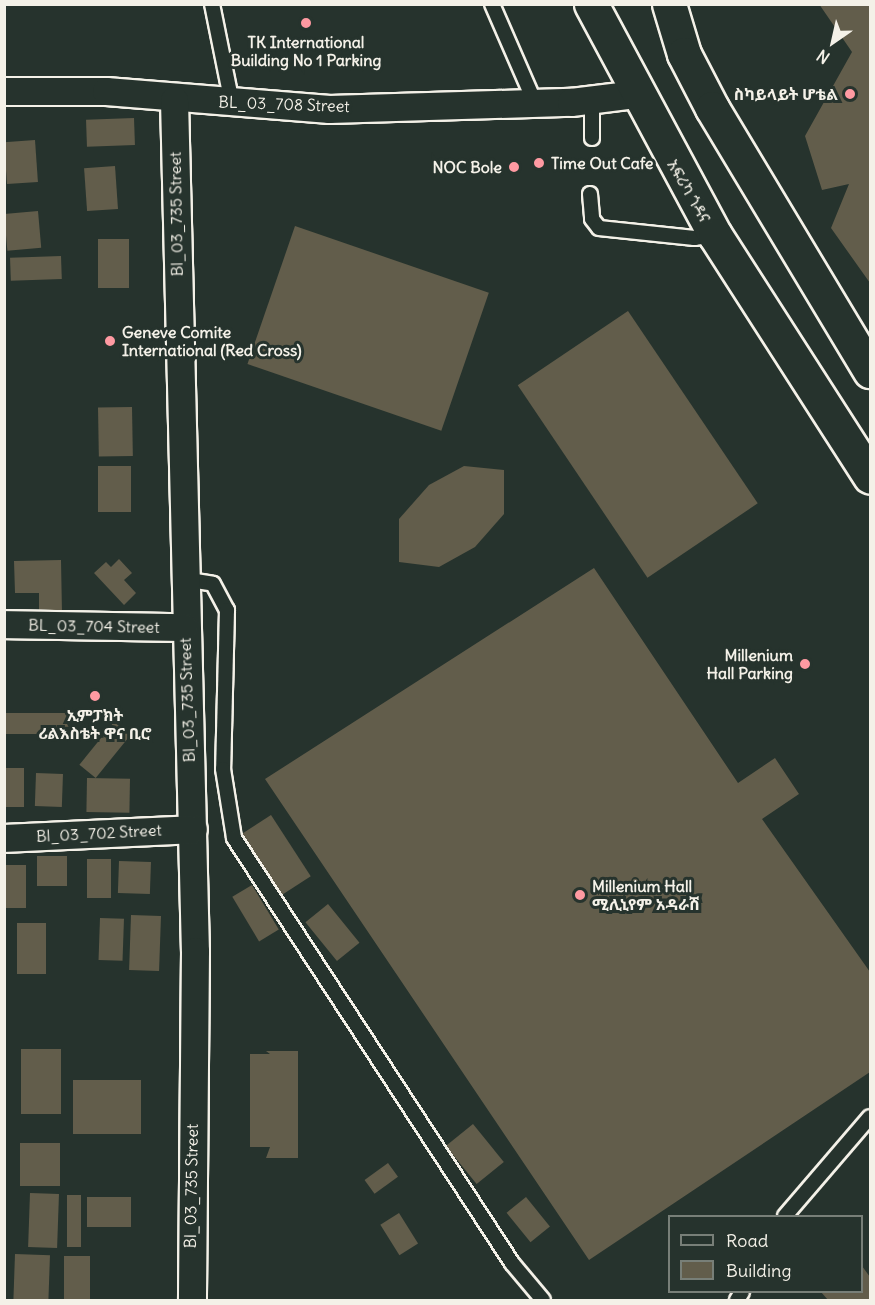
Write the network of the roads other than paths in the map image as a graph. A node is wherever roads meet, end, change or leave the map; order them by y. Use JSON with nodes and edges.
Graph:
{"nodes":[{"id":1,"x":213,"y":4,"type":"edge"},
{"id":2,"x":492,"y":4,"type":"edge"},
{"id":3,"x":591,"y":4,"type":"edge"},
{"id":4,"x":669,"y":4,"type":"edge"},
{"id":5,"x":4,"y":91,"type":"edge"},
{"id":6,"x":635,"y":94,"type":"junction"},
{"id":7,"x":592,"y":99,"type":"junction"},
{"id":8,"x":174,"y":100,"type":"junction"},
{"id":9,"x":232,"y":103,"type":"junction"},
{"id":10,"x":535,"y":103,"type":"junction"},
{"id":11,"x":592,"y":138,"type":"dead end"},
{"id":12,"x":590,"y":195,"type":"dead end"},
{"id":13,"x":714,"y":235,"type":"junction"},
{"id":14,"x":862,"y":359,"type":"edge"},
{"id":15,"x":870,"y":476,"type":"edge"},
{"id":16,"x":183,"y":579,"type":"junction"},
{"id":17,"x":4,"y":624,"type":"edge"},
{"id":18,"x":184,"y":627,"type":"junction"},
{"id":19,"x":193,"y":829,"type":"junction"},
{"id":20,"x":4,"y":838,"type":"edge"},
{"id":21,"x":870,"y":1117,"type":"edge"},
{"id":22,"x":785,"y":1215,"type":"edge"},
{"id":23,"x":192,"y":1300,"type":"edge"},
{"id":24,"x":543,"y":1300,"type":"edge"}],
"edges":[{"from":1,"to":9,"type":"lane"},
{"from":2,"to":10,"type":"lane"},
{"from":3,"to":6,"type":"main road","name":"አፍሪካ ጎዳና"},
{"from":4,"to":14,"type":"main road"},
{"from":5,"to":8,"type":"street","name":"BL_03_708 Street"},
{"from":6,"to":7,"type":"street","name":"BL_03_708 Street"},
{"from":6,"to":13,"type":"main road","name":"አፍሪካ ጎዳና"},
{"from":7,"to":10,"type":"street","name":"BL_03_708 Street"},
{"from":7,"to":11,"type":"lane"},
{"from":8,"to":9,"type":"street","name":"BL_03_708 Street"},
{"from":8,"to":16,"type":"street","name":"Bl_03_735 Street"},
{"from":9,"to":10,"type":"street","name":"BL_03_708 Street"},
{"from":12,"to":13,"type":"lane"},
{"from":13,"to":15,"type":"main road","name":"አፍሪካ ጎዳና"},
{"from":16,"to":18,"type":"street","name":"Bl_03_735 Street"},
{"from":16,"to":24,"type":"lane"},
{"from":17,"to":18,"type":"street","name":"BL_03_704 Street"},
{"from":18,"to":19,"type":"street","name":"Bl_03_735 Street"},
{"from":19,"to":20,"type":"street","name":"Bl_03_702 Street"},
{"from":19,"to":23,"type":"street","name":"Bl_03_735 Street"},
{"from":21,"to":22,"type":"lane"}]}
